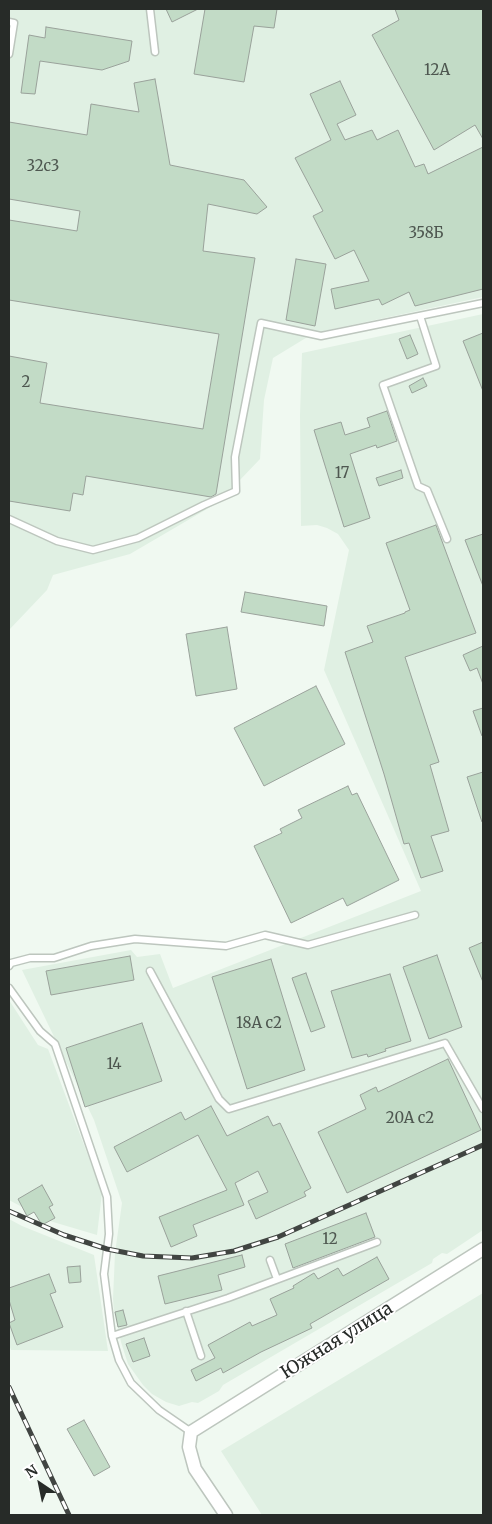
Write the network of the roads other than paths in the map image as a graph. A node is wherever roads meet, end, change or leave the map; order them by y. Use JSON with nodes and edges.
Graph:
{"nodes":[{"id":1,"x":150,"y":9,"type":"edge"},
{"id":2,"x":9,"y":22,"type":"edge"},
{"id":3,"x":155,"y":52,"type":"dead end"},
{"id":4,"x":9,"y":54,"type":"edge"},
{"id":5,"x":483,"y":303,"type":"edge"},
{"id":6,"x":420,"y":316,"type":"junction"},
{"id":7,"x":9,"y":519,"type":"edge"},
{"id":8,"x":447,"y":539,"type":"dead end"},
{"id":9,"x":414,"y":915,"type":"dead end"},
{"id":10,"x":9,"y":966,"type":"edge"},
{"id":11,"x":150,"y":971,"type":"dead end"},
{"id":12,"x":9,"y":988,"type":"edge"},
{"id":13,"x":483,"y":1109,"type":"edge"},
{"id":14,"x":377,"y":1242,"type":"dead end"},
{"id":15,"x":483,"y":1249,"type":"edge"},
{"id":16,"x":270,"y":1260,"type":"dead end"},
{"id":17,"x":277,"y":1279,"type":"junction"},
{"id":18,"x":186,"y":1312,"type":"junction"},
{"id":19,"x":112,"y":1336,"type":"junction"},
{"id":20,"x":201,"y":1356,"type":"dead end"},
{"id":21,"x":191,"y":1432,"type":"junction"},
{"id":22,"x":226,"y":1515,"type":"edge"}],
"edges":[{"from":1,"to":3,"type":"lane"},
{"from":2,"to":4,"type":"lane"},
{"from":5,"to":6,"type":"lane"},
{"from":6,"to":7,"type":"lane"},
{"from":6,"to":8,"type":"lane"},
{"from":9,"to":10,"type":"lane"},
{"from":11,"to":13,"type":"lane"},
{"from":12,"to":19,"type":"lane"},
{"from":14,"to":17,"type":"lane"},
{"from":15,"to":21,"type":"street","name":"Южная улица"},
{"from":16,"to":17,"type":"lane"},
{"from":17,"to":18,"type":"lane"},
{"from":18,"to":19,"type":"lane"},
{"from":18,"to":20,"type":"lane"},
{"from":19,"to":21,"type":"lane"},
{"from":21,"to":22,"type":"street"}]}
